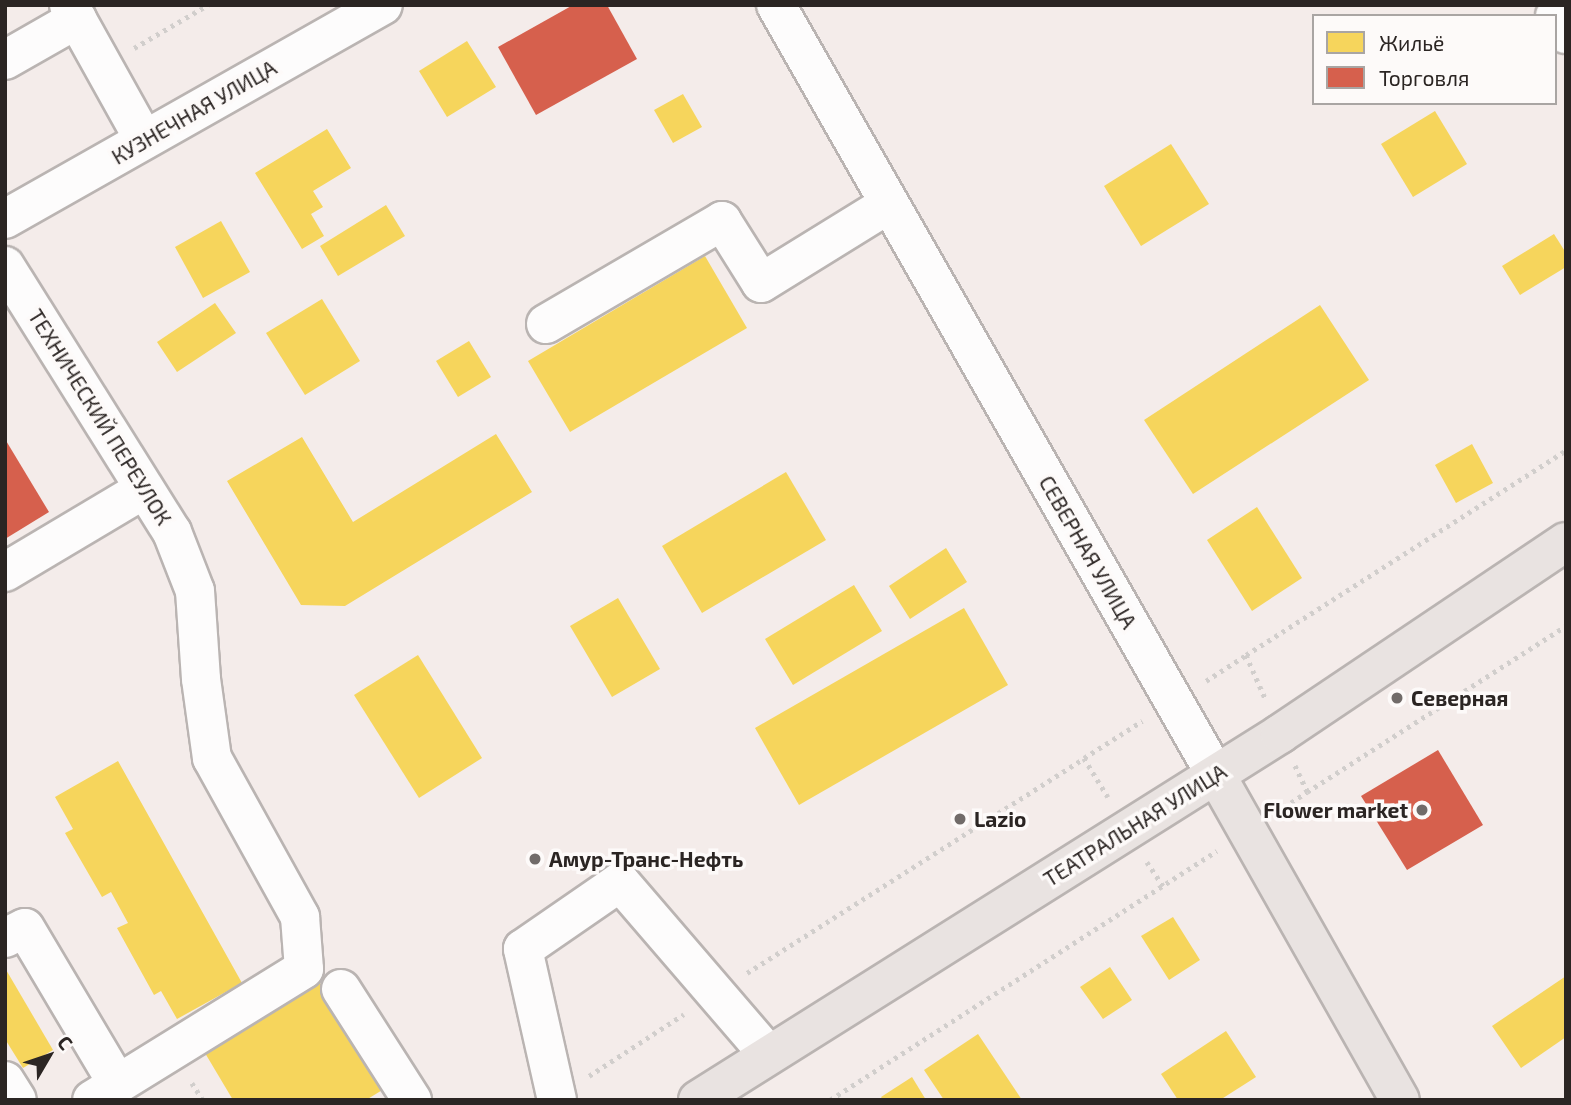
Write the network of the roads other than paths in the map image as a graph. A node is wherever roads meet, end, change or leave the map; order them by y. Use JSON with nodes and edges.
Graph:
{"nodes":[{"id":1,"x":383,"y":5,"type":"edge"},
{"id":2,"x":776,"y":5,"type":"edge"},
{"id":3,"x":73,"y":12,"type":"edge"},
{"id":4,"x":5,"y":60,"type":"edge"},
{"id":5,"x":144,"y":140,"type":"junction"},
{"id":6,"x":889,"y":204,"type":"junction"},
{"id":7,"x":5,"y":219,"type":"edge"},
{"id":8,"x":5,"y":266,"type":"edge"},
{"id":9,"x":546,"y":324,"type":"dead end"},
{"id":10,"x":145,"y":489,"type":"junction"},
{"id":11,"x":1566,"y":542,"type":"edge"},
{"id":12,"x":5,"y":572,"type":"edge"},
{"id":13,"x":1216,"y":775,"type":"junction"},
{"id":14,"x":5,"y":938,"type":"edge"},
{"id":15,"x":341,"y":989,"type":"dead end"},
{"id":16,"x":769,"y":1055,"type":"junction"},
{"id":17,"x":5,"y":1080,"type":"edge"},
{"id":18,"x":104,"y":1091,"type":"edge"},
{"id":19,"x":557,"y":1099,"type":"edge"},
{"id":20,"x":17,"y":1100,"type":"edge"},
{"id":21,"x":412,"y":1100,"type":"edge"},
{"id":22,"x":698,"y":1100,"type":"edge"},
{"id":23,"x":1400,"y":1100,"type":"edge"}],
"edges":[{"from":1,"to":5,"type":"street","name":"КУЗНЕЧНАЯ УЛИЦА"},
{"from":2,"to":6,"type":"street","name":"СЕВЕРНАЯ УЛИЦА"},
{"from":3,"to":4,"type":"street"},
{"from":3,"to":5,"type":"street"},
{"from":5,"to":7,"type":"street","name":"КУЗНЕЧНАЯ УЛИЦА"},
{"from":6,"to":9,"type":"street"},
{"from":6,"to":13,"type":"street","name":"СЕВЕРНАЯ УЛИЦА"},
{"from":8,"to":10,"type":"street","name":"ТЕХНИЧЕСКИЙ ПЕРЕУЛОК"},
{"from":10,"to":12,"type":"street"},
{"from":10,"to":18,"type":"street","name":"ТЕХНИЧЕСКИЙ ПЕРЕУЛОК"},
{"from":11,"to":13,"type":"main road","name":"ТЕАТРАЛЬНАЯ УЛИЦА"},
{"from":13,"to":16,"type":"main road","name":"ТЕАТРАЛЬНАЯ УЛИЦА"},
{"from":13,"to":23,"type":"main road","name":"СЕВЕРНАЯ УЛИЦА"},
{"from":14,"to":18,"type":"street"},
{"from":15,"to":21,"type":"street"},
{"from":16,"to":19,"type":"street"},
{"from":16,"to":22,"type":"main road","name":"ТЕАТРАЛЬНАЯ УЛИЦА"},
{"from":17,"to":20,"type":"street"}]}
